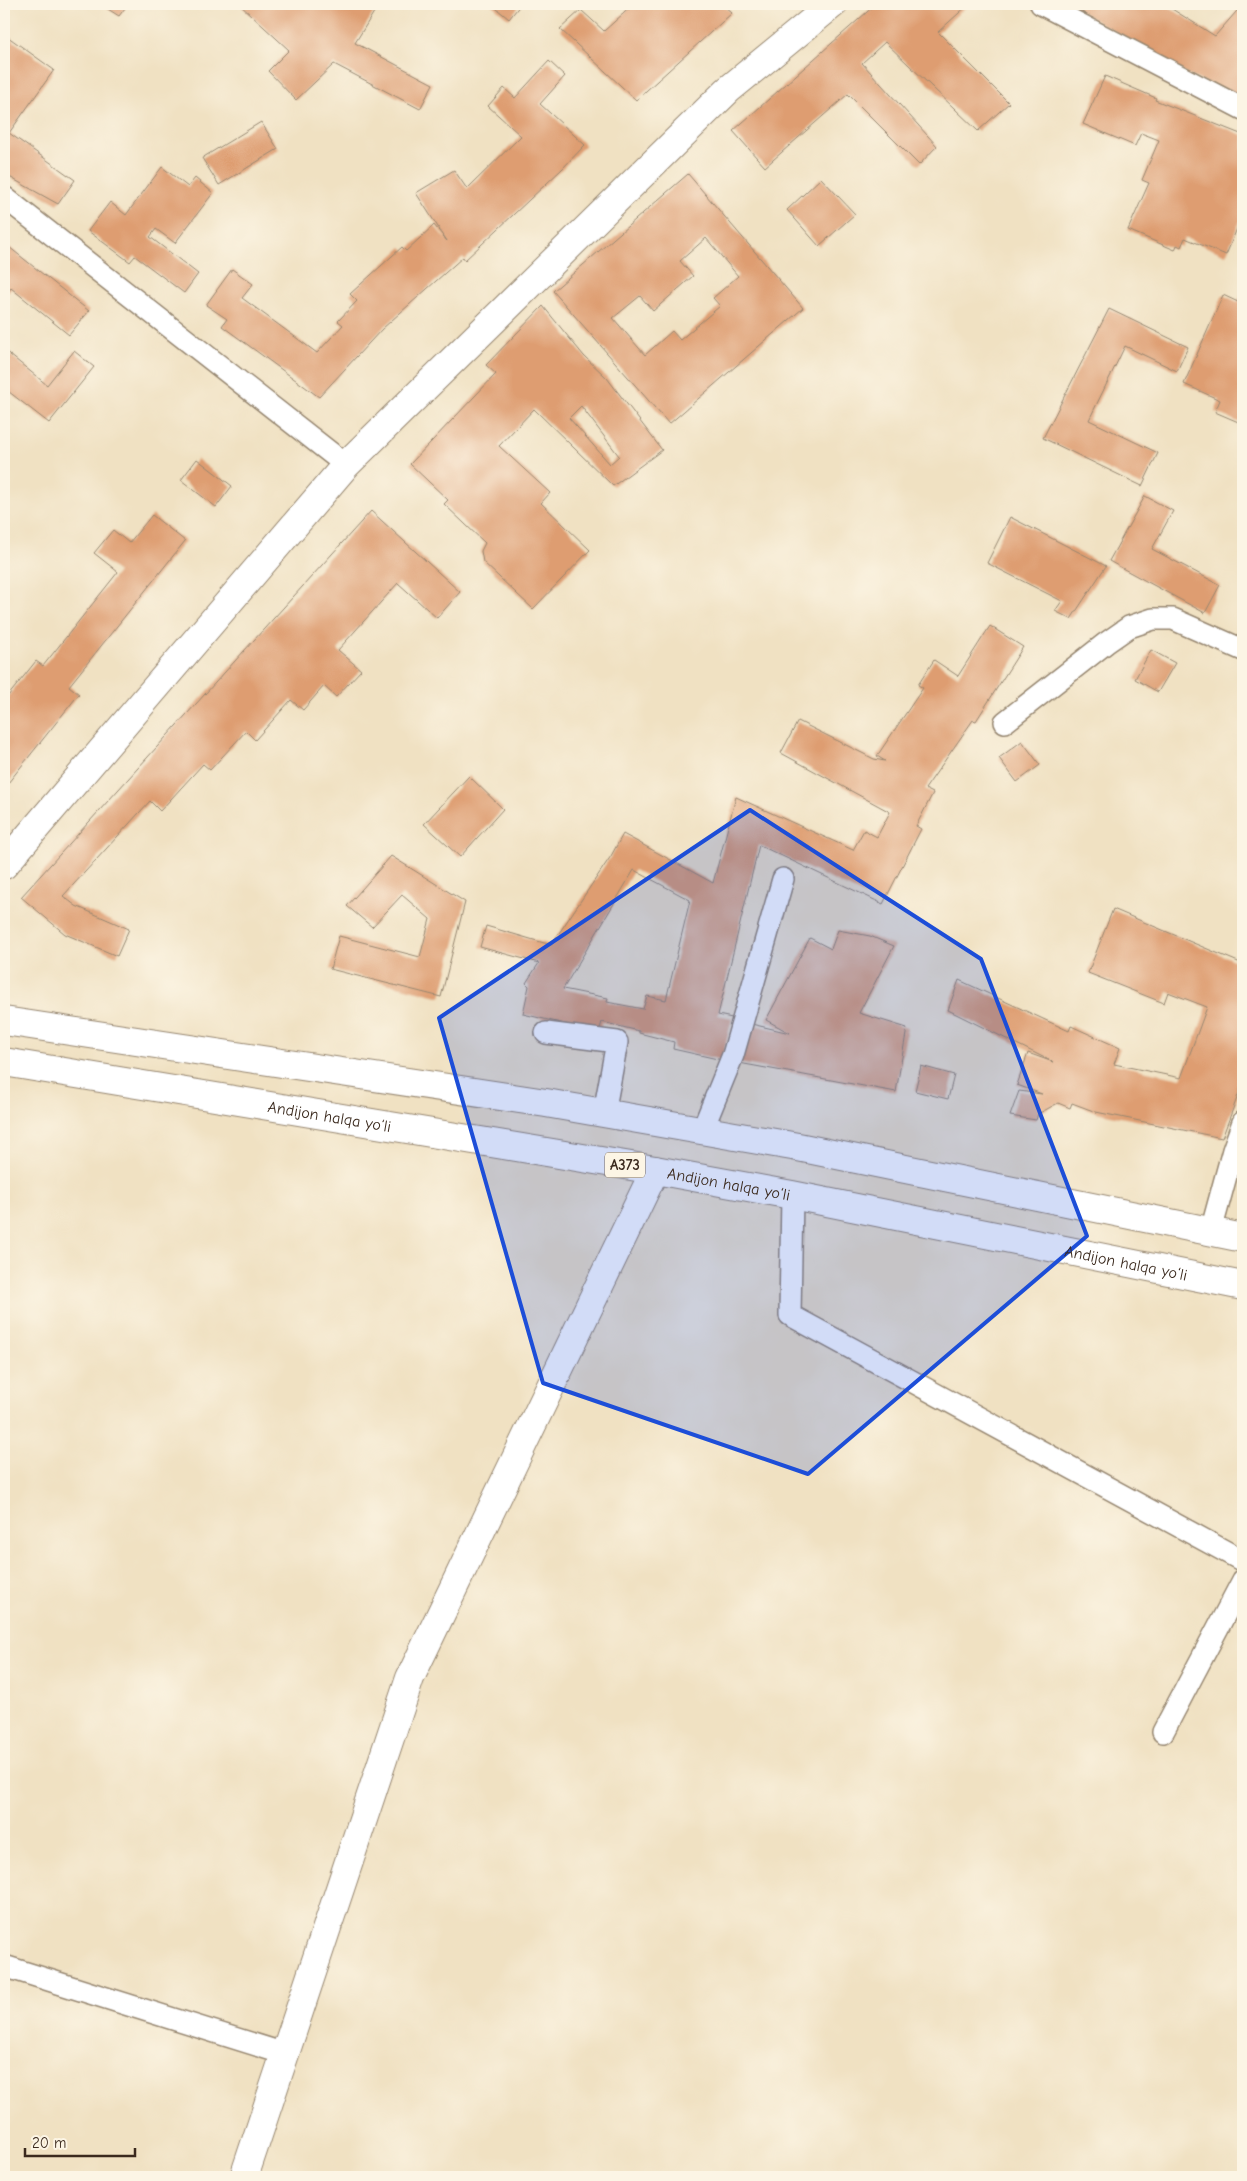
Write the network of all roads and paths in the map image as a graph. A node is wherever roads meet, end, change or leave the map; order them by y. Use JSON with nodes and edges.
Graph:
{"nodes":[{"id":1,"x":832,"y":4,"type":"edge"},
{"id":2,"x":1041,"y":4,"type":"edge"},
{"id":3,"x":1243,"y":108,"type":"edge"},
{"id":4,"x":4,"y":197,"type":"edge"},
{"id":5,"x":346,"y":465,"type":"junction"},
{"id":6,"x":1243,"y":650,"type":"edge"},
{"id":7,"x":1005,"y":722,"type":"dead end"},
{"id":8,"x":4,"y":865,"type":"edge"},
{"id":9,"x":783,"y":879,"type":"dead end"},
{"id":10,"x":4,"y":1021,"type":"edge"},
{"id":11,"x":546,"y":1033,"type":"dead end"},
{"id":12,"x":4,"y":1062,"type":"edge"},
{"id":13,"x":604,"y":1113,"type":"junction"},
{"id":14,"x":1243,"y":1122,"type":"edge"},
{"id":15,"x":702,"y":1131,"type":"junction"},
{"id":16,"x":654,"y":1170,"type":"junction"},
{"id":17,"x":792,"y":1195,"type":"junction"},
{"id":18,"x":1211,"y":1231,"type":"junction"},
{"id":19,"x":1243,"y":1238,"type":"edge"},
{"id":20,"x":1243,"y":1286,"type":"edge"},
{"id":21,"x":1243,"y":1561,"type":"edge"},
{"id":22,"x":1243,"y":1580,"type":"edge"},
{"id":23,"x":1163,"y":1732,"type":"dead end"},
{"id":24,"x":4,"y":1966,"type":"edge"},
{"id":25,"x":285,"y":2054,"type":"junction"},
{"id":26,"x":244,"y":2177,"type":"edge"}],
"edges":[{"from":1,"to":5,"type":"main road"},
{"from":2,"to":3,"type":"lane"},
{"from":4,"to":5,"type":"lane"},
{"from":5,"to":8,"type":"main road"},
{"from":6,"to":7,"type":"lane"},
{"from":9,"to":15,"type":"lane"},
{"from":10,"to":13,"type":"main road"},
{"from":11,"to":13,"type":"lane"},
{"from":12,"to":16,"type":"main road","name":"Andijon halqa yo‘li","number":"A373"},
{"from":13,"to":15,"type":"main road"},
{"from":14,"to":18,"type":"lane"},
{"from":15,"to":18,"type":"main road"},
{"from":16,"to":17,"type":"main road","name":"Andijon halqa yo‘li","number":"A373"},
{"from":16,"to":25,"type":"main road"},
{"from":17,"to":20,"type":"main road","name":"Andijon halqa yo‘li","number":"A373"},
{"from":17,"to":21,"type":"lane"},
{"from":18,"to":19,"type":"main road"},
{"from":22,"to":23,"type":"lane"},
{"from":24,"to":25,"type":"lane"},
{"from":25,"to":26,"type":"main road"}]}
